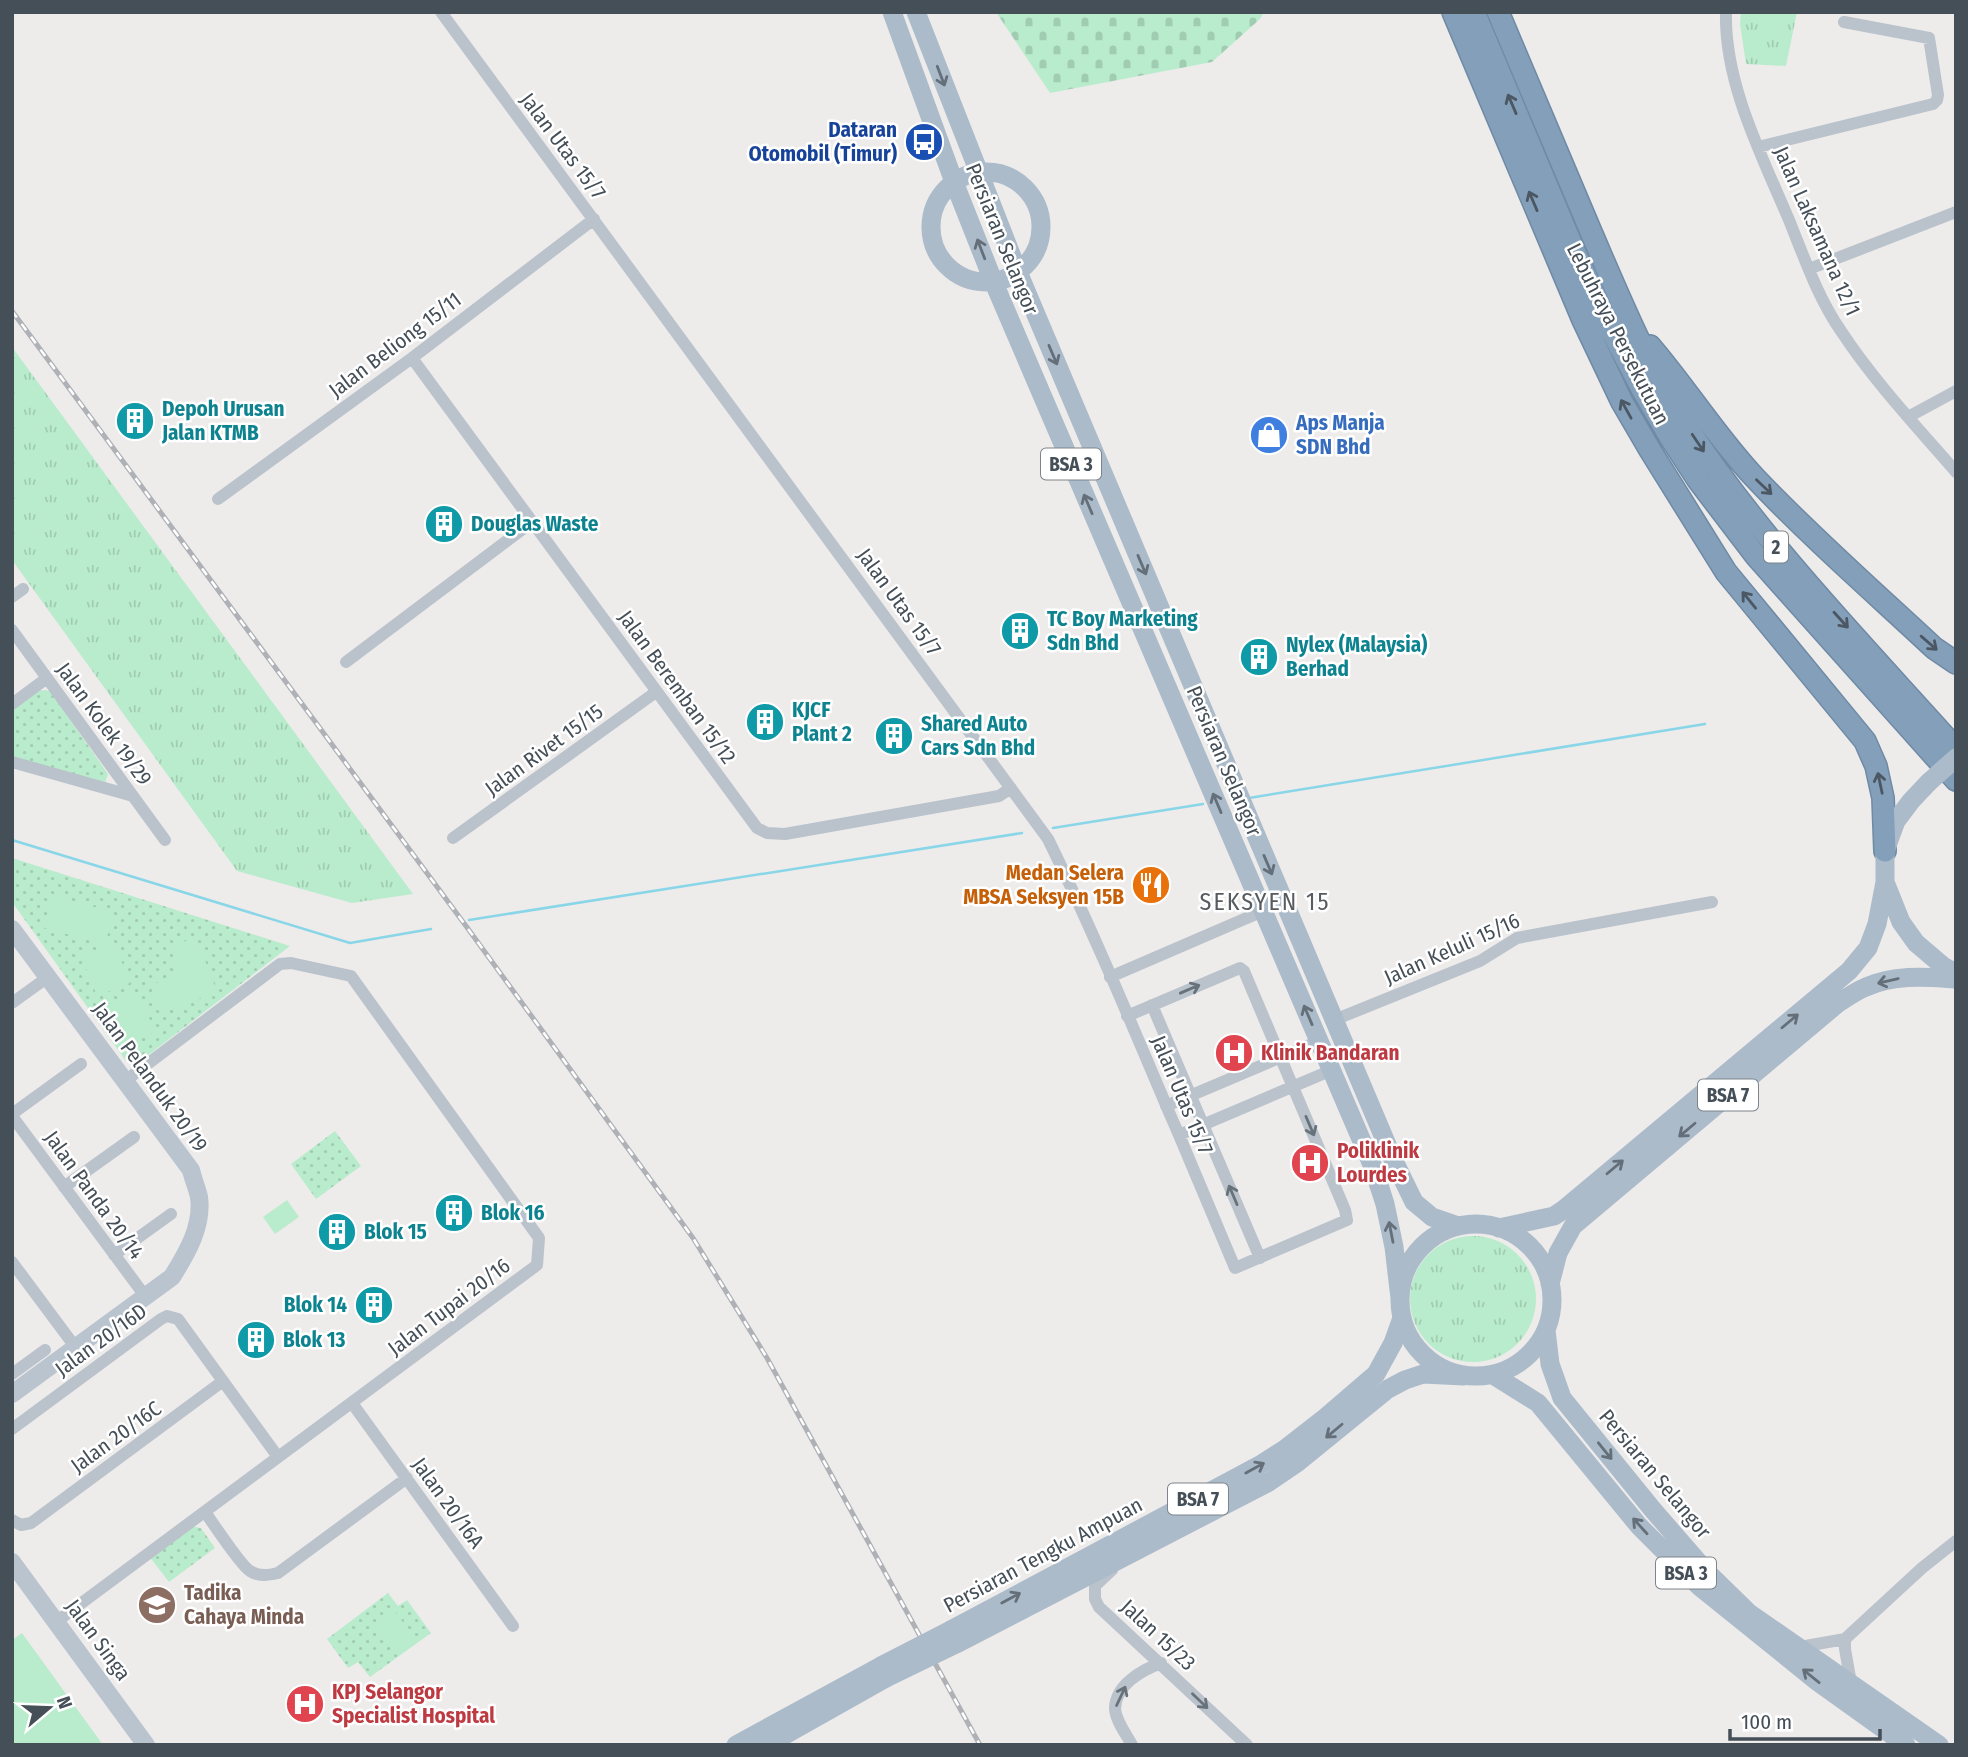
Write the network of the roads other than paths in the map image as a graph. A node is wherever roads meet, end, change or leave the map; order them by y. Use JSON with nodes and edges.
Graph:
{"nodes":[{"id":1,"x":440,"y":12,"type":"edge"},
{"id":2,"x":892,"y":12,"type":"edge"},
{"id":3,"x":916,"y":12,"type":"edge"},
{"id":4,"x":1452,"y":12,"type":"edge"},
{"id":5,"x":1474,"y":12,"type":"edge"},
{"id":6,"x":1498,"y":12,"type":"edge"},
{"id":7,"x":1726,"y":12,"type":"edge"},
{"id":8,"x":1844,"y":22,"type":"dead end"},
{"id":9,"x":1758,"y":147,"type":"junction"},
{"id":10,"x":979,"y":172,"type":"junction"},
{"id":11,"x":954,"y":182,"type":"junction"},
{"id":12,"x":1956,"y":212,"type":"edge"},
{"id":13,"x":594,"y":219,"type":"junction"},
{"id":14,"x":1809,"y":269,"type":"junction"},
{"id":15,"x":1018,"y":272,"type":"junction"},
{"id":16,"x":993,"y":283,"type":"junction"},
{"id":17,"x":1583,"y":320,"type":"junction"},
{"id":18,"x":1629,"y":320,"type":"junction"},
{"id":19,"x":412,"y":358,"type":"junction"},
{"id":20,"x":1642,"y":389,"type":"junction"},
{"id":21,"x":1956,"y":391,"type":"edge"},
{"id":22,"x":1908,"y":417,"type":"junction"},
{"id":23,"x":1956,"y":471,"type":"edge"},
{"id":24,"x":218,"y":499,"type":"dead end"},
{"id":25,"x":532,"y":522,"type":"junction"},
{"id":26,"x":23,"y":589,"type":"dead end"},
{"id":27,"x":12,"y":597,"type":"edge"},
{"id":28,"x":12,"y":630,"type":"edge"},
{"id":29,"x":346,"y":662,"type":"dead end"},
{"id":30,"x":1956,"y":663,"type":"edge"},
{"id":31,"x":47,"y":678,"type":"junction"},
{"id":32,"x":656,"y":692,"type":"junction"},
{"id":33,"x":12,"y":704,"type":"edge"},
{"id":34,"x":1956,"y":749,"type":"edge"},
{"id":35,"x":1956,"y":758,"type":"edge"},
{"id":36,"x":12,"y":762,"type":"edge"},
{"id":37,"x":1956,"y":780,"type":"edge"},
{"id":38,"x":1012,"y":788,"type":"junction"},
{"id":39,"x":133,"y":796,"type":"junction"},
{"id":40,"x":453,"y":838,"type":"dead end"},
{"id":41,"x":165,"y":840,"type":"dead end"},
{"id":42,"x":1885,"y":851,"type":"junction"},
{"id":43,"x":1885,"y":882,"type":"junction"},
{"id":44,"x":1712,"y":902,"type":"dead end"},
{"id":45,"x":1263,"y":911,"type":"junction"},
{"id":46,"x":12,"y":929,"type":"edge"},
{"id":47,"x":1956,"y":973,"type":"edge"},
{"id":48,"x":48,"y":977,"type":"junction"},
{"id":49,"x":1110,"y":977,"type":"junction"},
{"id":50,"x":1956,"y":979,"type":"edge"},
{"id":51,"x":12,"y":1003,"type":"edge"},
{"id":52,"x":1152,"y":1005,"type":"junction"},
{"id":53,"x":1127,"y":1016,"type":"junction"},
{"id":54,"x":1334,"y":1020,"type":"junction"},
{"id":55,"x":1319,"y":1041,"type":"junction"},
{"id":56,"x":1280,"y":1057,"type":"junction"},
{"id":57,"x":81,"y":1064,"type":"dead end"},
{"id":58,"x":1332,"y":1070,"type":"junction"},
{"id":59,"x":125,"y":1081,"type":"junction"},
{"id":60,"x":1293,"y":1087,"type":"junction"},
{"id":61,"x":1190,"y":1096,"type":"junction"},
{"id":62,"x":1166,"y":1106,"type":"junction"},
{"id":63,"x":12,"y":1115,"type":"edge"},
{"id":64,"x":1203,"y":1125,"type":"junction"},
{"id":65,"x":1179,"y":1135,"type":"junction"},
{"id":66,"x":134,"y":1137,"type":"dead end"},
{"id":67,"x":64,"y":1187,"type":"junction"},
{"id":68,"x":171,"y":1214,"type":"dead end"},
{"id":69,"x":1458,"y":1226,"type":"junction"},
{"id":70,"x":1499,"y":1228,"type":"junction"},
{"id":71,"x":114,"y":1255,"type":"junction"},
{"id":72,"x":1259,"y":1258,"type":"junction"},
{"id":73,"x":13,"y":1264,"type":"edge"},
{"id":74,"x":1550,"y":1284,"type":"junction"},
{"id":75,"x":145,"y":1296,"type":"junction"},
{"id":76,"x":1401,"y":1308,"type":"junction"},
{"id":77,"x":1546,"y":1330,"type":"junction"},
{"id":78,"x":76,"y":1348,"type":"junction"},
{"id":79,"x":45,"y":1350,"type":"dead end"},
{"id":80,"x":12,"y":1374,"type":"edge"},
{"id":81,"x":1493,"y":1375,"type":"junction"},
{"id":82,"x":1464,"y":1376,"type":"junction"},
{"id":83,"x":223,"y":1381,"type":"junction"},
{"id":84,"x":12,"y":1394,"type":"edge"},
{"id":85,"x":352,"y":1403,"type":"junction"},
{"id":86,"x":12,"y":1429,"type":"edge"},
{"id":87,"x":278,"y":1457,"type":"junction"},
{"id":88,"x":407,"y":1478,"type":"junction"},
{"id":89,"x":205,"y":1512,"type":"junction"},
{"id":90,"x":12,"y":1520,"type":"edge"},
{"id":91,"x":1956,"y":1541,"type":"edge"},
{"id":92,"x":1137,"y":1550,"type":"junction"},
{"id":93,"x":12,"y":1562,"type":"edge"},
{"id":94,"x":56,"y":1622,"type":"junction"},
{"id":95,"x":513,"y":1626,"type":"dead end"},
{"id":96,"x":955,"y":1637,"type":"junction"},
{"id":97,"x":1845,"y":1639,"type":"junction"},
{"id":98,"x":1800,"y":1647,"type":"junction"},
{"id":99,"x":1161,"y":1663,"type":"junction"},
{"id":100,"x":883,"y":1672,"type":"junction"},
{"id":101,"x":1851,"y":1683,"type":"junction"},
{"id":102,"x":146,"y":1745,"type":"edge"},
{"id":103,"x":736,"y":1745,"type":"edge"},
{"id":104,"x":767,"y":1745,"type":"edge"},
{"id":105,"x":1132,"y":1745,"type":"edge"},
{"id":106,"x":1247,"y":1745,"type":"edge"},
{"id":107,"x":1906,"y":1745,"type":"edge"},
{"id":108,"x":1940,"y":1745,"type":"edge"}],
"edges":[{"from":1,"to":13,"type":"street","name":"Jalan Utas 15/7"},
{"from":2,"to":11,"type":"main road","name":"Persiaran Selangor","number":"BSA 3"},
{"from":3,"to":10,"type":"main road","name":"Persiaran Selangor","number":"BSA 3","one_way":true},
{"from":17,"to":4,"type":"highway","one_way":true},
{"from":20,"to":5,"type":"highway","name":"Lebuhraya Persekutuan","number":"2","one_way":true},
{"from":6,"to":18,"type":"highway","name":"Lebuhraya Persekutuan","number":"2"},
{"from":7,"to":9,"type":"street","name":"Jalan Laksamana 12/1"},
{"from":8,"to":9,"type":"street"},
{"from":9,"to":14,"type":"street","name":"Jalan Laksamana 12/1"},
{"from":10,"to":11,"type":"main road"},
{"from":10,"to":15,"type":"main road","name":"Persiaran Selangor","number":"BSA 3"},
{"from":10,"to":15,"type":"main road"},
{"from":16,"to":11,"type":"main road","name":"Persiaran Selangor","number":"BSA 3","one_way":true},
{"from":11,"to":16,"type":"main road"},
{"from":12,"to":14,"type":"street"},
{"from":13,"to":19,"type":"street","name":"Jalan Beliong 15/11"},
{"from":13,"to":38,"type":"street","name":"Jalan Utas 15/7"},
{"from":14,"to":22,"type":"street","name":"Jalan Laksamana 12/1"},
{"from":15,"to":16,"type":"main road"},
{"from":15,"to":54,"type":"main road","name":"Persiaran Selangor","number":"BSA 3","one_way":true},
{"from":45,"to":16,"type":"main road","name":"Persiaran Selangor","number":"BSA 3","one_way":true},
{"from":17,"to":20,"type":"highway"},
{"from":42,"to":17,"type":"highway","one_way":true},
{"from":18,"to":30,"type":"highway","one_way":true},
{"from":18,"to":34,"type":"highway","name":"Lebuhraya Persekutuan","number":"2","one_way":true},
{"from":19,"to":24,"type":"street","name":"Jalan Beliong 15/11"},
{"from":19,"to":25,"type":"street","name":"Jalan Beremban 15/12"},
{"from":20,"to":37,"type":"highway","name":"Lebuhraya Persekutuan","number":"2"},
{"from":21,"to":22,"type":"street"},
{"from":22,"to":23,"type":"street","name":"Jalan Laksamana 12/1"},
{"from":25,"to":29,"type":"street"},
{"from":25,"to":32,"type":"street","name":"Jalan Beremban 15/12"},
{"from":26,"to":27,"type":"street"},
{"from":28,"to":31,"type":"street","name":"Jalan Kolek 19/29"},
{"from":31,"to":33,"type":"street"},
{"from":31,"to":39,"type":"street","name":"Jalan Kolek 19/29"},
{"from":32,"to":38,"type":"street","name":"Jalan Beremban 15/12"},
{"from":32,"to":40,"type":"street","name":"Jalan Rivet 15/15"},
{"from":35,"to":42,"type":"main road","bridge":true},
{"from":36,"to":39,"type":"street"},
{"from":38,"to":49,"type":"street","name":"Jalan Utas 15/7"},
{"from":39,"to":41,"type":"street","name":"Jalan Kolek 19/29"},
{"from":42,"to":43,"type":"main road"},
{"from":43,"to":47,"type":"main road"},
{"from":70,"to":43,"type":"main road","number":"BSA 7","one_way":true},
{"from":44,"to":54,"type":"street","name":"Jalan Keluli 15/16"},
{"from":45,"to":49,"type":"street"},
{"from":55,"to":45,"type":"main road","name":"Persiaran Selangor","number":"BSA 3","one_way":true},
{"from":46,"to":48,"type":"street","name":"Jalan Pelanduk 20/19"},
{"from":48,"to":51,"type":"street"},
{"from":48,"to":59,"type":"street","name":"Jalan Pelanduk 20/19"},
{"from":49,"to":53,"type":"street","name":"Jalan Utas 15/7"},
{"from":50,"to":74,"type":"main road","number":"BSA 7","one_way":true},
{"from":52,"to":53,"type":"street"},
{"from":52,"to":56,"type":"street","one_way":true},
{"from":52,"to":61,"type":"street"},
{"from":53,"to":62,"type":"street","name":"Jalan Utas 15/7"},
{"from":54,"to":69,"type":"main road","name":"Persiaran Selangor","number":"BSA 3"},
{"from":55,"to":56,"type":"street"},
{"from":55,"to":58,"type":"main road","name":"Persiaran Selangor","number":"BSA 3"},
{"from":56,"to":60,"type":"street"},
{"from":56,"to":61,"type":"street"},
{"from":57,"to":63,"type":"street"},
{"from":58,"to":60,"type":"street"},
{"from":76,"to":58,"type":"main road","name":"Persiaran Selangor","number":"BSA 3","one_way":true},
{"from":59,"to":75,"type":"street","name":"Jalan Pelanduk 20/19"},
{"from":59,"to":85,"type":"street","name":"Jalan Tupai 20/16"},
{"from":60,"to":64,"type":"street"},
{"from":60,"to":72,"type":"street","one_way":true},
{"from":61,"to":62,"type":"street"},
{"from":61,"to":64,"type":"street"},
{"from":62,"to":65,"type":"street","name":"Jalan Utas 15/7"},
{"from":63,"to":67,"type":"street","name":"Jalan Panda 20/14"},
{"from":64,"to":65,"type":"street"},
{"from":72,"to":64,"type":"street","one_way":true},
{"from":65,"to":72,"type":"street","name":"Jalan Utas 15/7"},
{"from":66,"to":67,"type":"street"},
{"from":67,"to":71,"type":"street","name":"Jalan Panda 20/14"},
{"from":68,"to":71,"type":"street"},
{"from":69,"to":70,"type":"main road"},
{"from":69,"to":76,"type":"main road"},
{"from":70,"to":74,"type":"main road"},
{"from":71,"to":75,"type":"street","name":"Jalan Panda 20/14"},
{"from":73,"to":78,"type":"street"},
{"from":74,"to":77,"type":"main road"},
{"from":75,"to":78,"type":"street","name":"Jalan Pelanduk 20/19"},
{"from":76,"to":82,"type":"main road"},
{"from":96,"to":76,"type":"main road","name":"Persiaran Tengku Ampuan","number":"BSA 7","one_way":true},
{"from":77,"to":81,"type":"main road"},
{"from":77,"to":98,"type":"main road","name":"Persiaran Selangor","number":"BSA 3","one_way":true},
{"from":78,"to":84,"type":"street","name":"Jalan Pelanduk 20/19"},
{"from":79,"to":80,"type":"street"},
{"from":81,"to":82,"type":"main road"},
{"from":107,"to":81,"type":"main road","name":"Persiaran Selangor","number":"BSA 3","one_way":true},
{"from":82,"to":92,"type":"main road","name":"Persiaran Tengku Ampuan","number":"BSA 7","one_way":true},
{"from":83,"to":86,"type":"street","name":"Jalan 20/16D"},
{"from":83,"to":87,"type":"street","name":"Jalan 20/16D"},
{"from":83,"to":90,"type":"street","name":"Jalan 20/16C"},
{"from":85,"to":87,"type":"street","name":"Jalan Tupai 20/16"},
{"from":85,"to":88,"type":"street","name":"Jalan 20/16A"},
{"from":87,"to":89,"type":"street","name":"Jalan Tupai 20/16"},
{"from":88,"to":89,"type":"street"},
{"from":88,"to":95,"type":"street","name":"Jalan 20/16A"},
{"from":89,"to":94,"type":"street","name":"Jalan Tupai 20/16"},
{"from":91,"to":97,"type":"street"},
{"from":92,"to":96,"type":"main road","name":"Persiaran Tengku Ampuan","number":"BSA 7"},
{"from":92,"to":99,"type":"street","name":"Jalan 15/23"},
{"from":93,"to":94,"type":"street","name":"Jalan Singa"},
{"from":94,"to":102,"type":"street","name":"Jalan Singa"},
{"from":96,"to":100,"type":"main road","name":"Persiaran Tengku Ampuan","number":"BSA 7","bridge":true},
{"from":97,"to":98,"type":"street"},
{"from":97,"to":101,"type":"street"},
{"from":98,"to":101,"type":"main road","name":"Persiaran Selangor","number":"BSA 3"},
{"from":105,"to":99,"type":"street","one_way":true},
{"from":99,"to":106,"type":"street","name":"Jalan 15/23","one_way":true},
{"from":100,"to":103,"type":"main road","name":"Persiaran Tengku Ampuan","number":"BSA 7"},
{"from":100,"to":104,"type":"main road","name":"Persiaran Tengku Ampuan","number":"BSA 7"},
{"from":101,"to":108,"type":"main road","name":"Persiaran Selangor","number":"BSA 3"}]}
